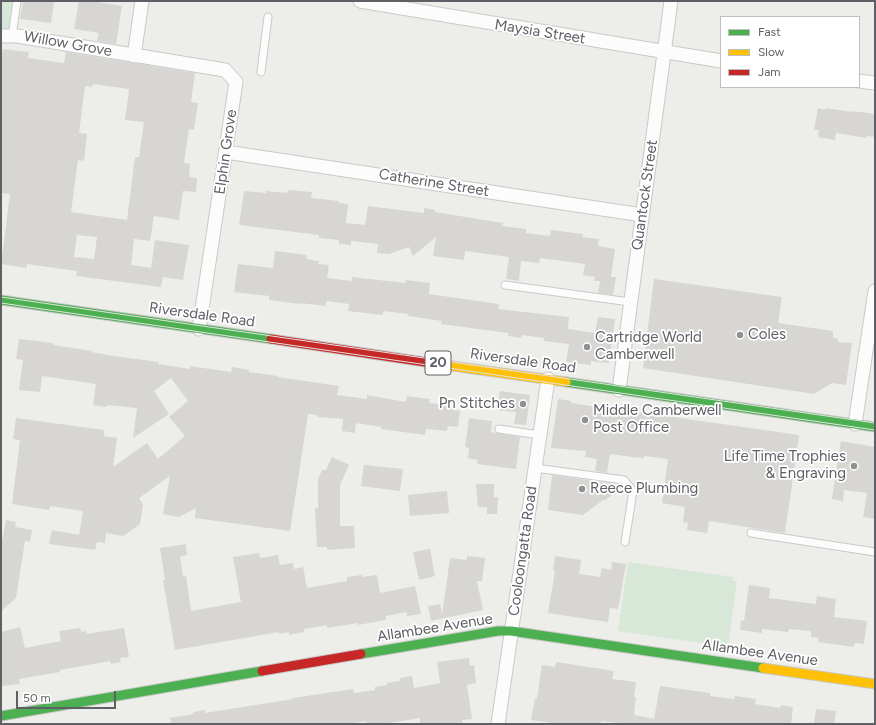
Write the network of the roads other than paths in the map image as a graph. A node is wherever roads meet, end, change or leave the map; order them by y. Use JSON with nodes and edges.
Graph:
{"nodes":[{"id":1,"x":17,"y":1,"type":"edge"},
{"id":2,"x":142,"y":1,"type":"edge"},
{"id":3,"x":360,"y":1,"type":"edge"},
{"id":4,"x":671,"y":1,"type":"edge"},
{"id":5,"x":268,"y":17,"type":"dead end"},
{"id":6,"x":6,"y":36,"type":"edge"},
{"id":7,"x":664,"y":52,"type":"junction"},
{"id":8,"x":134,"y":56,"type":"junction"},
{"id":9,"x":720,"y":60,"type":"edge"},
{"id":10,"x":261,"y":72,"type":"dead end"},
{"id":11,"x":860,"y":81,"type":"edge"},
{"id":12,"x":875,"y":83,"type":"edge"},
{"id":13,"x":226,"y":152,"type":"junction"},
{"id":14,"x":642,"y":214,"type":"junction"},
{"id":15,"x":505,"y":286,"type":"dead end"},
{"id":16,"x":875,"y":291,"type":"edge"},
{"id":17,"x":1,"y":302,"type":"edge"},
{"id":18,"x":630,"y":302,"type":"junction"},
{"id":19,"x":199,"y":329,"type":"junction"},
{"id":20,"x":548,"y":379,"type":"junction"},
{"id":21,"x":619,"y":390,"type":"junction"},
{"id":22,"x":855,"y":424,"type":"junction"},
{"id":23,"x":875,"y":427,"type":"edge"},
{"id":24,"x":499,"y":429,"type":"dead end"},
{"id":25,"x":539,"y":435,"type":"junction"},
{"id":26,"x":535,"y":468,"type":"junction"},
{"id":27,"x":751,"y":533,"type":"dead end"},
{"id":28,"x":625,"y":542,"type":"dead end"},
{"id":29,"x":875,"y":552,"type":"edge"},
{"id":30,"x":511,"y":631,"type":"junction"},
{"id":31,"x":875,"y":684,"type":"edge"},
{"id":32,"x":1,"y":716,"type":"edge"},
{"id":33,"x":498,"y":724,"type":"edge"}],
"edges":[{"from":1,"to":6,"type":"lane"},
{"from":2,"to":8,"type":"street"},
{"from":3,"to":7,"type":"street","name":"Maysia Street"},
{"from":4,"to":7,"type":"street","name":"Quantock Street"},
{"from":5,"to":10,"type":"lane"},
{"from":6,"to":8,"type":"street","name":"Willow Grove"},
{"from":7,"to":9,"type":"street","name":"Maysia Street"},
{"from":7,"to":14,"type":"street","name":"Quantock Street"},
{"from":8,"to":13,"type":"street","name":"Elphin Grove"},
{"from":11,"to":12,"type":"street"},
{"from":13,"to":14,"type":"street","name":"Catherine Street"},
{"from":13,"to":19,"type":"street","name":"Elphin Grove"},
{"from":14,"to":18,"type":"street","name":"Quantock Street"},
{"from":15,"to":18,"type":"lane"},
{"from":16,"to":22,"type":"street"},
{"from":17,"to":19,"type":"main road","name":"Riversdale Road","number":"20"},
{"from":18,"to":21,"type":"street","name":"Quantock Street"},
{"from":19,"to":20,"type":"main road","name":"Riversdale Road","number":"20"},
{"from":20,"to":21,"type":"main road","name":"Riversdale Road","number":"20"},
{"from":20,"to":25,"type":"street","name":"Cooloongatta Road"},
{"from":21,"to":22,"type":"main road","name":"Riversdale Road","number":"20"},
{"from":22,"to":23,"type":"main road","name":"Riversdale Road","number":"20"},
{"from":24,"to":25,"type":"lane"},
{"from":25,"to":26,"type":"street","name":"Cooloongatta Road"},
{"from":26,"to":28,"type":"lane"},
{"from":26,"to":30,"type":"street","name":"Cooloongatta Road"},
{"from":27,"to":29,"type":"lane"},
{"from":30,"to":31,"type":"main road","name":"Allambee Avenue"},
{"from":30,"to":32,"type":"main road","name":"Allambee Avenue"},
{"from":30,"to":33,"type":"street","name":"Cooloongatta Road"}]}
